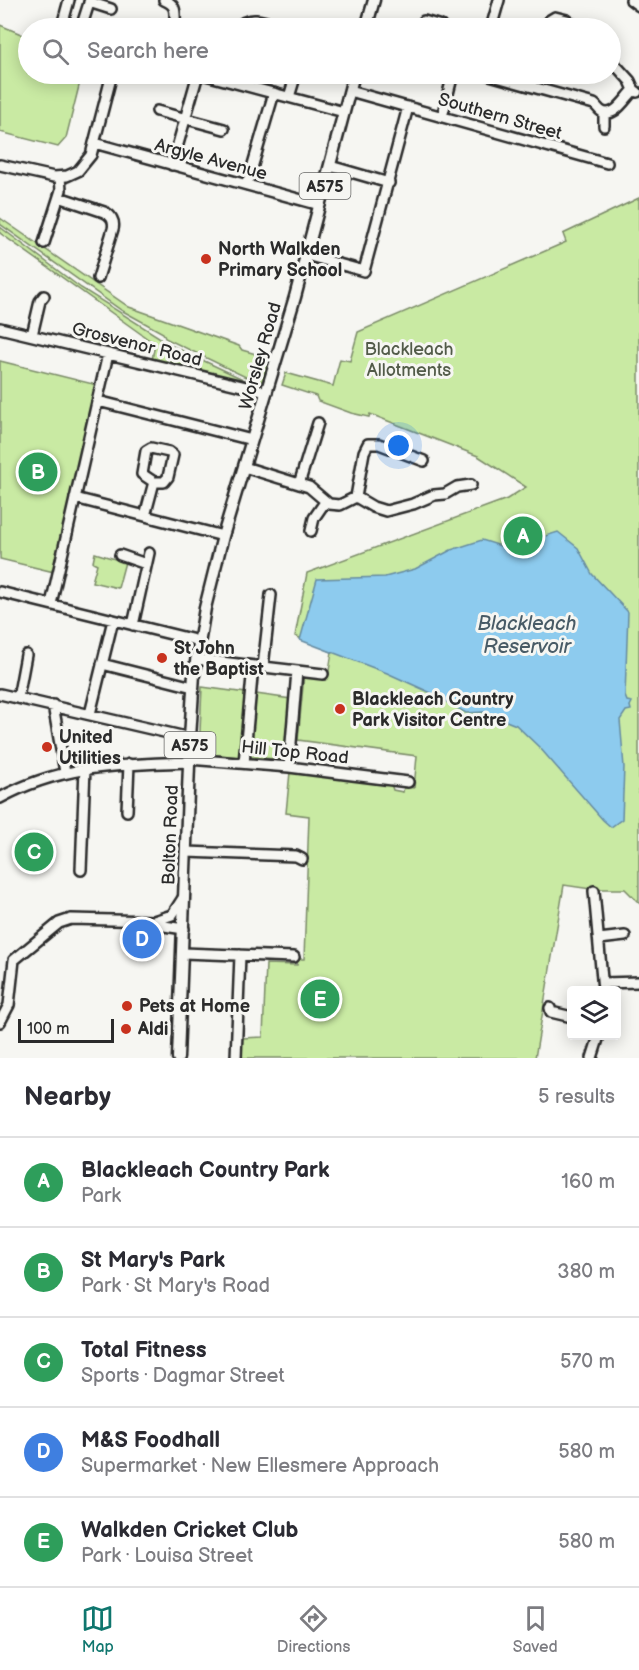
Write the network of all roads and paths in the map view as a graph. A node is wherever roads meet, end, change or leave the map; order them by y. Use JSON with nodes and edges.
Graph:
{"nodes":[{"id":1,"x":69,"y":0,"type":"edge"},
{"id":2,"x":164,"y":0,"type":"edge"},
{"id":3,"x":374,"y":0,"type":"edge"},
{"id":4,"x":499,"y":0,"type":"edge"},
{"id":5,"x":631,"y":0,"type":"edge"},
{"id":6,"x":89,"y":1,"type":"edge"},
{"id":7,"x":639,"y":6,"type":"edge"},
{"id":8,"x":111,"y":7,"type":"edge"},
{"id":9,"x":64,"y":18,"type":"edge"},
{"id":10,"x":84,"y":18,"type":"edge"},
{"id":11,"x":176,"y":18,"type":"edge"},
{"id":12,"x":369,"y":18,"type":"edge"},
{"id":13,"x":494,"y":18,"type":"edge"},
{"id":14,"x":621,"y":71,"type":"edge"},
{"id":15,"x":109,"y":84,"type":"edge"},
{"id":16,"x":197,"y":84,"type":"edge"},
{"id":17,"x":239,"y":84,"type":"edge"},
{"id":18,"x":293,"y":84,"type":"edge"},
{"id":19,"x":352,"y":84,"type":"edge"},
{"id":20,"x":450,"y":84,"type":"edge"},
{"id":21,"x":524,"y":84,"type":"edge"},
{"id":22,"x":531,"y":86,"type":"joint"},
{"id":23,"x":350,"y":91,"type":"junction"},
{"id":24,"x":636,"y":92,"type":"edge"},
{"id":25,"x":274,"y":93,"type":"junction"},
{"id":26,"x":289,"y":97,"type":"junction"},
{"id":27,"x":408,"y":107,"type":"junction"},
{"id":28,"x":157,"y":111,"type":"dead end"},
{"id":29,"x":344,"y":112,"type":"junction"},
{"id":30,"x":604,"y":113,"type":"junction"},
{"id":31,"x":442,"y":117,"type":"junction"},
{"id":32,"x":185,"y":118,"type":"junction"},
{"id":33,"x":603,"y":126,"type":"dead end"},
{"id":34,"x":224,"y":129,"type":"dead end"},
{"id":35,"x":94,"y":143,"type":"junction"},
{"id":36,"x":607,"y":163,"type":"dead end"},
{"id":37,"x":0,"y":165,"type":"edge"},
{"id":38,"x":172,"y":165,"type":"junction"},
{"id":39,"x":330,"y":166,"type":"junction"},
{"id":40,"x":60,"y":177,"type":"junction"},
{"id":41,"x":388,"y":183,"type":"junction"},
{"id":42,"x":247,"y":185,"type":"junction"},
{"id":43,"x":59,"y":197,"type":"junction"},
{"id":44,"x":320,"y":205,"type":"junction"},
{"id":45,"x":43,"y":239,"type":"dead end"},
{"id":46,"x":306,"y":255,"type":"junction"},
{"id":47,"x":97,"y":274,"type":"dead end"},
{"id":48,"x":44,"y":296,"type":"dead end"},
{"id":49,"x":0,"y":328,"type":"edge"},
{"id":50,"x":32,"y":335,"type":"junction"},
{"id":51,"x":108,"y":354,"type":"junction"},
{"id":52,"x":268,"y":389,"type":"junction"},
{"id":53,"x":98,"y":401,"type":"junction"},
{"id":54,"x":318,"y":423,"type":"dead end"},
{"id":55,"x":252,"y":440,"type":"junction"},
{"id":56,"x":424,"y":461,"type":"dead end"},
{"id":57,"x":244,"y":467,"type":"junction"},
{"id":58,"x":154,"y":482,"type":"dead end"},
{"id":59,"x":299,"y":484,"type":"junction"},
{"id":60,"x":471,"y":485,"type":"dead end"},
{"id":61,"x":356,"y":497,"type":"junction"},
{"id":62,"x":75,"y":498,"type":"junction"},
{"id":63,"x":325,"y":502,"type":"junction"},
{"id":64,"x":145,"y":516,"type":"junction"},
{"id":65,"x":312,"y":532,"type":"dead end"},
{"id":66,"x":223,"y":536,"type":"junction"},
{"id":67,"x":126,"y":546,"type":"dead end"},
{"id":68,"x":149,"y":553,"type":"dead end"},
{"id":69,"x":146,"y":564,"type":"junction"},
{"id":70,"x":0,"y":592,"type":"edge"},
{"id":71,"x":271,"y":595,"type":"dead end"},
{"id":72,"x":51,"y":604,"type":"junction"},
{"id":73,"x":112,"y":620,"type":"junction"},
{"id":74,"x":133,"y":625,"type":"junction"},
{"id":75,"x":199,"y":641,"type":"junction"},
{"id":76,"x":26,"y":655,"type":"dead end"},
{"id":77,"x":196,"y":659,"type":"junction"},
{"id":78,"x":102,"y":664,"type":"junction"},
{"id":79,"x":258,"y":666,"type":"junction"},
{"id":80,"x":297,"y":671,"type":"junction"},
{"id":81,"x":323,"y":674,"type":"dead end"},
{"id":82,"x":193,"y":687,"type":"junction"},
{"id":83,"x":0,"y":694,"type":"edge"},
{"id":84,"x":18,"y":698,"type":"junction"},
{"id":85,"x":53,"y":705,"type":"junction"},
{"id":86,"x":90,"y":714,"type":"junction"},
{"id":87,"x":190,"y":738,"type":"junction"},
{"id":88,"x":189,"y":761,"type":"junction"},
{"id":89,"x":244,"y":763,"type":"junction"},
{"id":90,"x":129,"y":765,"type":"junction"},
{"id":91,"x":289,"y":767,"type":"junction"},
{"id":92,"x":85,"y":768,"type":"junction"},
{"id":93,"x":65,"y":772,"type":"junction"},
{"id":94,"x":408,"y":782,"type":"dead end"},
{"id":95,"x":0,"y":798,"type":"edge"},
{"id":96,"x":129,"y":805,"type":"dead end"},
{"id":97,"x":186,"y":852,"type":"junction"},
{"id":98,"x":302,"y":858,"type":"dead end"},
{"id":99,"x":84,"y":865,"type":"dead end"},
{"id":100,"x":598,"y":895,"type":"dead end"},
{"id":101,"x":185,"y":896,"type":"junction"},
{"id":102,"x":154,"y":921,"type":"junction"},
{"id":103,"x":137,"y":922,"type":"junction"},
{"id":104,"x":184,"y":926,"type":"junction"},
{"id":105,"x":625,"y":936,"type":"dead end"},
{"id":106,"x":599,"y":939,"type":"junction"},
{"id":107,"x":183,"y":953,"type":"junction"},
{"id":108,"x":240,"y":955,"type":"junction"},
{"id":109,"x":294,"y":957,"type":"dead end"},
{"id":110,"x":639,"y":982,"type":"edge"},
{"id":111,"x":603,"y":986,"type":"edge"},
{"id":112,"x":610,"y":986,"type":"edge"},
{"id":113,"x":550,"y":1008,"type":"dead end"},
{"id":114,"x":567,"y":1016,"type":"edge"},
{"id":115,"x":0,"y":1022,"type":"edge"},
{"id":116,"x":597,"y":1040,"type":"edge"},
{"id":117,"x":178,"y":1058,"type":"edge"},
{"id":118,"x":236,"y":1058,"type":"edge"},
{"id":119,"x":592,"y":1058,"type":"edge"}],
"edges":[{"from":1,"to":9,"type":"street"},
{"from":2,"to":11,"type":"street"},
{"from":3,"to":12,"type":"main road"},
{"from":4,"to":13,"type":"street"},
{"from":5,"to":7,"type":"street"},
{"from":6,"to":8,"type":"street"},
{"from":6,"to":10,"type":"street"},
{"from":14,"to":24,"type":"street"},
{"from":15,"to":35,"type":"street"},
{"from":16,"to":32,"type":"street"},
{"from":17,"to":25,"type":"street"},
{"from":18,"to":26,"type":"street"},
{"from":19,"to":23,"type":"main road","name":"Worsley Road","number":"A575"},
{"from":20,"to":31,"type":"street"},
{"from":21,"to":22,"type":"street"},
{"from":22,"to":30,"type":"street"},
{"from":23,"to":27,"type":"street","name":"Southern Street"},
{"from":23,"to":29,"type":"main road","name":"Worsley Road","number":"A575"},
{"from":24,"to":30,"type":"street"},
{"from":25,"to":26,"type":"street"},
{"from":25,"to":42,"type":"street"},
{"from":26,"to":29,"type":"street"},
{"from":27,"to":31,"type":"street","name":"Southern Street"},
{"from":27,"to":41,"type":"street"},
{"from":28,"to":32,"type":"street"},
{"from":29,"to":39,"type":"main road","name":"Worsley Road","number":"A575"},
{"from":30,"to":33,"type":"street"},
{"from":31,"to":36,"type":"street","name":"Southern Street"},
{"from":32,"to":34,"type":"street"},
{"from":32,"to":38,"type":"street"},
{"from":35,"to":38,"type":"street","name":"Argyle Avenue"},
{"from":35,"to":40,"type":"street"},
{"from":37,"to":40,"type":"street"},
{"from":38,"to":42,"type":"street","name":"Argyle Avenue"},
{"from":39,"to":41,"type":"street"},
{"from":39,"to":44,"type":"main road","name":"Worsley Road","number":"A575"},
{"from":40,"to":43,"type":"street"},
{"from":41,"to":46,"type":"street"},
{"from":42,"to":44,"type":"street","name":"Argyle Avenue"},
{"from":43,"to":45,"type":"street"},
{"from":43,"to":47,"type":"street"},
{"from":44,"to":46,"type":"main road","name":"Worsley Road","number":"A575"},
{"from":46,"to":52,"type":"main road","name":"Worsley Road","number":"A575"},
{"from":48,"to":50,"type":"street"},
{"from":49,"to":50,"type":"street","name":"Grosvenor Road"},
{"from":50,"to":51,"type":"street","name":"Grosvenor Road"},
{"from":51,"to":52,"type":"street","name":"Grosvenor Road"},
{"from":51,"to":53,"type":"street"},
{"from":52,"to":55,"type":"main road","name":"Worsley Road","number":"A575"},
{"from":53,"to":55,"type":"street"},
{"from":53,"to":62,"type":"street"},
{"from":54,"to":59,"type":"street"},
{"from":55,"to":57,"type":"main road","name":"Bolton Road","number":"A575"},
{"from":56,"to":61,"type":"street"},
{"from":57,"to":59,"type":"street"},
{"from":57,"to":66,"type":"main road","name":"Bolton Road","number":"A575"},
{"from":58,"to":64,"type":"street"},
{"from":59,"to":63,"type":"street"},
{"from":60,"to":61,"type":"street"},
{"from":61,"to":63,"type":"street"},
{"from":62,"to":64,"type":"street"},
{"from":62,"to":72,"type":"street"},
{"from":63,"to":65,"type":"street"},
{"from":64,"to":66,"type":"street"},
{"from":66,"to":75,"type":"main road","name":"Bolton Road","number":"A575"},
{"from":67,"to":69,"type":"street"},
{"from":68,"to":69,"type":"street"},
{"from":69,"to":74,"type":"street"},
{"from":70,"to":72,"type":"street"},
{"from":71,"to":79,"type":"street"},
{"from":72,"to":73,"type":"street"},
{"from":73,"to":74,"type":"street"},
{"from":73,"to":78,"type":"street"},
{"from":74,"to":75,"type":"street"},
{"from":75,"to":77,"type":"main road","name":"Bolton Road","number":"A575"},
{"from":76,"to":84,"type":"street"},
{"from":77,"to":79,"type":"street"},
{"from":77,"to":82,"type":"main road","name":"Bolton Road","number":"A575"},
{"from":78,"to":82,"type":"street"},
{"from":78,"to":86,"type":"street"},
{"from":79,"to":80,"type":"street"},
{"from":79,"to":89,"type":"street"},
{"from":80,"to":81,"type":"street"},
{"from":80,"to":91,"type":"street"},
{"from":82,"to":87,"type":"main road","name":"Bolton Road","number":"A575"},
{"from":83,"to":84,"type":"street"},
{"from":84,"to":85,"type":"street"},
{"from":85,"to":86,"type":"street"},
{"from":85,"to":93,"type":"street"},
{"from":86,"to":87,"type":"street"},
{"from":87,"to":88,"type":"main road","name":"Bolton Road","number":"A575"},
{"from":88,"to":89,"type":"street","name":"Hill Top Road"},
{"from":88,"to":90,"type":"street","name":"Hill Top Road"},
{"from":88,"to":97,"type":"main road","name":"Bolton Road","number":"A575"},
{"from":89,"to":91,"type":"street","name":"Hill Top Road"},
{"from":90,"to":92,"type":"street","name":"Hill Top Road"},
{"from":90,"to":96,"type":"street"},
{"from":91,"to":94,"type":"street","name":"Hill Top Road"},
{"from":92,"to":93,"type":"street","name":"Hill Top Road"},
{"from":92,"to":99,"type":"street"},
{"from":93,"to":95,"type":"street","name":"Hill Top Road"},
{"from":97,"to":98,"type":"street"},
{"from":97,"to":101,"type":"main road","name":"Bolton Road","number":"A575"},
{"from":100,"to":106,"type":"street"},
{"from":101,"to":102,"type":"street"},
{"from":101,"to":104,"type":"main road","name":"Bolton Road","number":"A575"},
{"from":102,"to":103,"type":"street"},
{"from":102,"to":104,"type":"street"},
{"from":103,"to":104,"type":"street"},
{"from":103,"to":115,"type":"street"},
{"from":104,"to":107,"type":"main road","name":"Bolton Road","number":"A575"},
{"from":105,"to":106,"type":"street"},
{"from":106,"to":111,"type":"street"},
{"from":107,"to":108,"type":"street"},
{"from":107,"to":117,"type":"main road","name":"Bolton Road","number":"A575"},
{"from":108,"to":109,"type":"street"},
{"from":108,"to":118,"type":"street"},
{"from":110,"to":112,"type":"street"},
{"from":113,"to":114,"type":"street"},
{"from":116,"to":119,"type":"street"}]}
